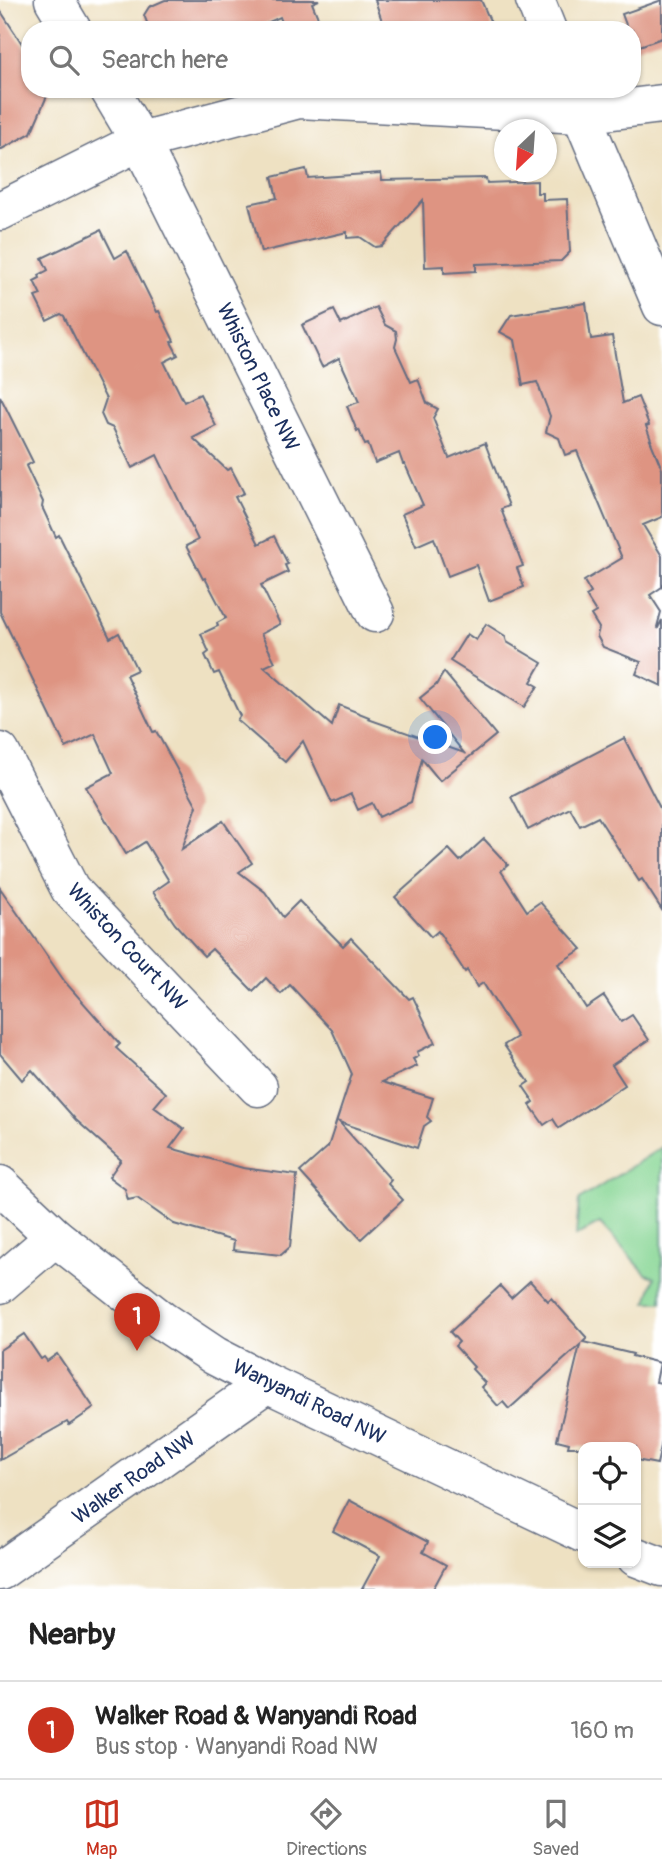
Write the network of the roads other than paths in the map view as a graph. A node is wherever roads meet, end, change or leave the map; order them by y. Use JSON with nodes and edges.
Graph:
{"nodes":[{"id":1,"x":54,"y":0,"type":"edge"},
{"id":2,"x":535,"y":0,"type":"edge"},
{"id":3,"x":67,"y":21,"type":"edge"},
{"id":4,"x":543,"y":21,"type":"edge"},
{"id":5,"x":114,"y":98,"type":"edge"},
{"id":6,"x":576,"y":102,"type":"edge"},
{"id":7,"x":662,"y":104,"type":"edge"},
{"id":8,"x":140,"y":141,"type":"junction"},
{"id":9,"x":0,"y":211,"type":"edge"},
{"id":10,"x":662,"y":306,"type":"edge"},
{"id":11,"x":375,"y":613,"type":"dead end"},
{"id":12,"x":0,"y":752,"type":"edge"},
{"id":13,"x":258,"y":1087,"type":"dead end"},
{"id":14,"x":0,"y":1186,"type":"edge"},
{"id":15,"x":55,"y":1237,"type":"junction"},
{"id":16,"x":0,"y":1284,"type":"edge"},
{"id":17,"x":267,"y":1384,"type":"junction"},
{"id":18,"x":578,"y":1531,"type":"edge"},
{"id":19,"x":641,"y":1559,"type":"edge"},
{"id":20,"x":662,"y":1567,"type":"edge"},
{"id":21,"x":0,"y":1572,"type":"edge"}],
"edges":[{"from":1,"to":3,"type":"street"},
{"from":2,"to":4,"type":"street"},
{"from":5,"to":8,"type":"street","name":"Whiston Place NW"},
{"from":6,"to":7,"type":"street"},
{"from":6,"to":8,"type":"street"},
{"from":6,"to":10,"type":"street"},
{"from":8,"to":9,"type":"street"},
{"from":8,"to":11,"type":"street","name":"Whiston Place NW"},
{"from":12,"to":13,"type":"street","name":"Whiston Court NW"},
{"from":14,"to":15,"type":"street","name":"Wanyandi Road NW"},
{"from":15,"to":16,"type":"street"},
{"from":15,"to":17,"type":"street","name":"Wanyandi Road NW"},
{"from":17,"to":18,"type":"street","name":"Wanyandi Road NW"},
{"from":17,"to":21,"type":"street","name":"Walker Road NW"},
{"from":19,"to":20,"type":"street"}]}
